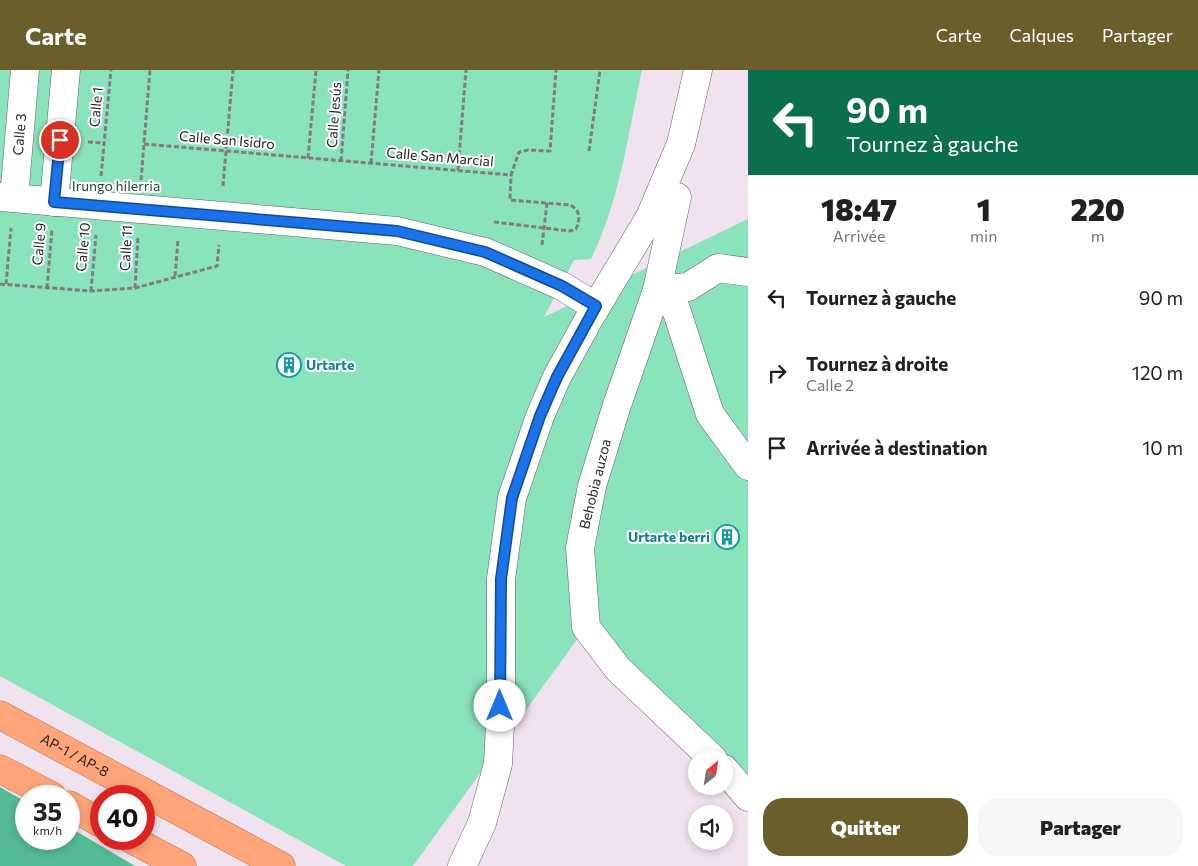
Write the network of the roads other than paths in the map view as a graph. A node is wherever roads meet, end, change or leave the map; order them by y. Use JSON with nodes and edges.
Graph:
{"nodes":[{"id":1,"x":25,"y":70,"type":"edge"},
{"id":2,"x":66,"y":70,"type":"edge"},
{"id":3,"x":698,"y":70,"type":"edge"},
{"id":4,"x":677,"y":197,"type":"dead end"},
{"id":5,"x":7,"y":198,"type":"edge"},
{"id":6,"x":54,"y":202,"type":"junction"},
{"id":7,"x":748,"y":272,"type":"edge"},
{"id":8,"x":657,"y":290,"type":"junction"},
{"id":9,"x":596,"y":306,"type":"junction"},
{"id":10,"x":748,"y":466,"type":"edge"},
{"id":11,"x":0,"y":715,"type":"edge"},
{"id":12,"x":704,"y":750,"type":"edge"},
{"id":13,"x":0,"y":769,"type":"edge"},
{"id":14,"x":733,"y":780,"type":"edge"},
{"id":15,"x":31,"y":785,"type":"edge"},
{"id":16,"x":748,"y":797,"type":"edge"},
{"id":17,"x":152,"y":850,"type":"edge"},
{"id":18,"x":182,"y":866,"type":"edge"},
{"id":19,"x":281,"y":866,"type":"edge"},
{"id":20,"x":462,"y":866,"type":"edge"}],
"edges":[{"from":1,"to":5,"type":"street","name":"Calle 3"},
{"from":2,"to":6,"type":"street"},
{"from":3,"to":9,"type":"street"},
{"from":4,"to":8,"type":"street","name":"Behobia auzoa"},
{"from":5,"to":6,"type":"street"},
{"from":6,"to":9,"type":"street"},
{"from":7,"to":8,"type":"street"},
{"from":8,"to":10,"type":"street"},
{"from":8,"to":12,"type":"street","name":"Behobia auzoa"},
{"from":9,"to":20,"type":"street"},
{"from":11,"to":19,"type":"highway","name":"AP-1 / AP-8"},
{"from":13,"to":15,"type":"highway"},
{"from":14,"to":16,"type":"street"},
{"from":17,"to":18,"type":"highway"}]}
